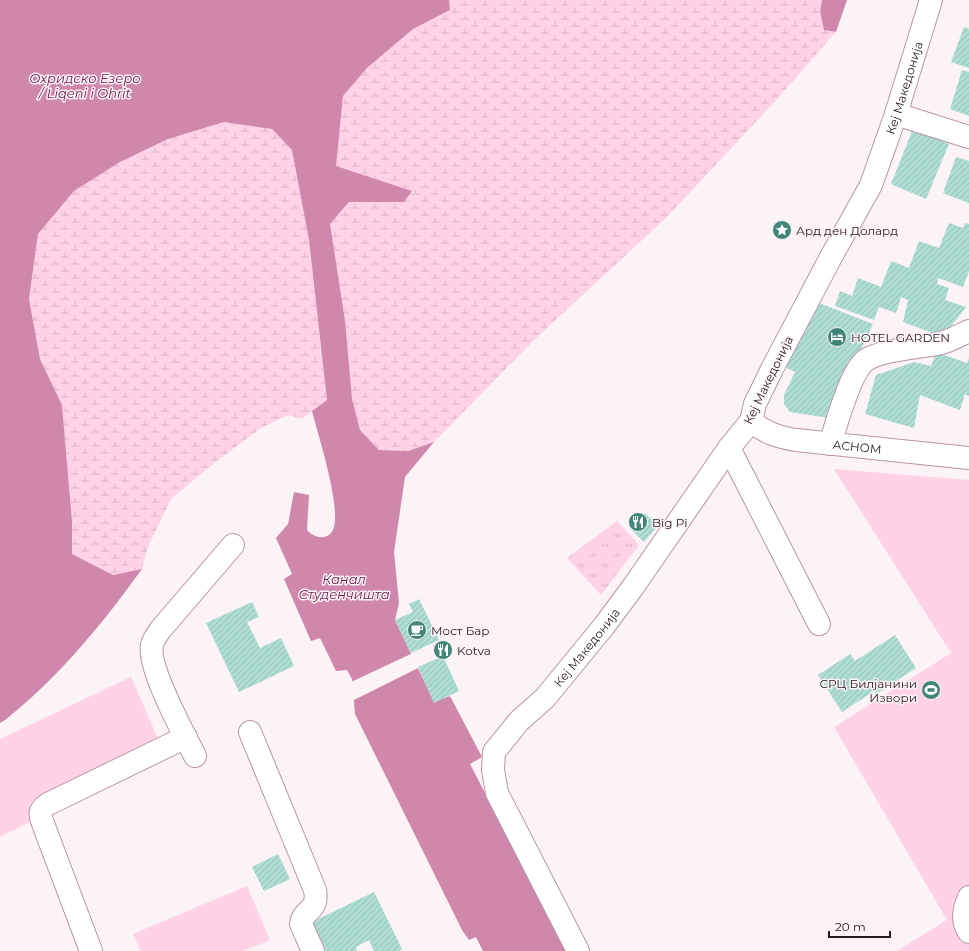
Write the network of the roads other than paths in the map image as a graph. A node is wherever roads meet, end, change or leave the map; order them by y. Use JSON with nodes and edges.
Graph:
{"nodes":[{"id":1,"x":931,"y":0,"type":"edge"},
{"id":2,"x":896,"y":114,"type":"junction"},
{"id":3,"x":969,"y":137,"type":"edge"},
{"id":4,"x":969,"y":331,"type":"edge"},
{"id":5,"x":751,"y":421,"type":"junction"},
{"id":6,"x":830,"y":444,"type":"junction"},
{"id":7,"x":730,"y":448,"type":"junction"},
{"id":8,"x":969,"y":458,"type":"edge"},
{"id":9,"x":232,"y":545,"type":"dead end"},
{"id":10,"x":819,"y":624,"type":"dead end"},
{"id":11,"x":250,"y":732,"type":"dead end"},
{"id":12,"x":969,"y":897,"type":"edge"},
{"id":13,"x":969,"y":932,"type":"edge"},
{"id":14,"x":91,"y":951,"type":"edge"},
{"id":15,"x":313,"y":951,"type":"edge"},
{"id":16,"x":578,"y":951,"type":"edge"}],
"edges":[{"from":1,"to":2,"type":"street","name":"Кеј Македонија"},
{"from":2,"to":3,"type":"street"},
{"from":2,"to":5,"type":"street","name":"Кеј Македонија"},
{"from":4,"to":6,"type":"street"},
{"from":5,"to":6,"type":"street","name":"АСНОМ"},
{"from":5,"to":7,"type":"street","name":"Кеј Македонија"},
{"from":6,"to":8,"type":"street","name":"АСНОМ"},
{"from":7,"to":10,"type":"street"},
{"from":7,"to":16,"type":"street","name":"Кеј Македонија"},
{"from":9,"to":14,"type":"street"},
{"from":11,"to":15,"type":"street"},
{"from":12,"to":13,"type":"street"}]}
